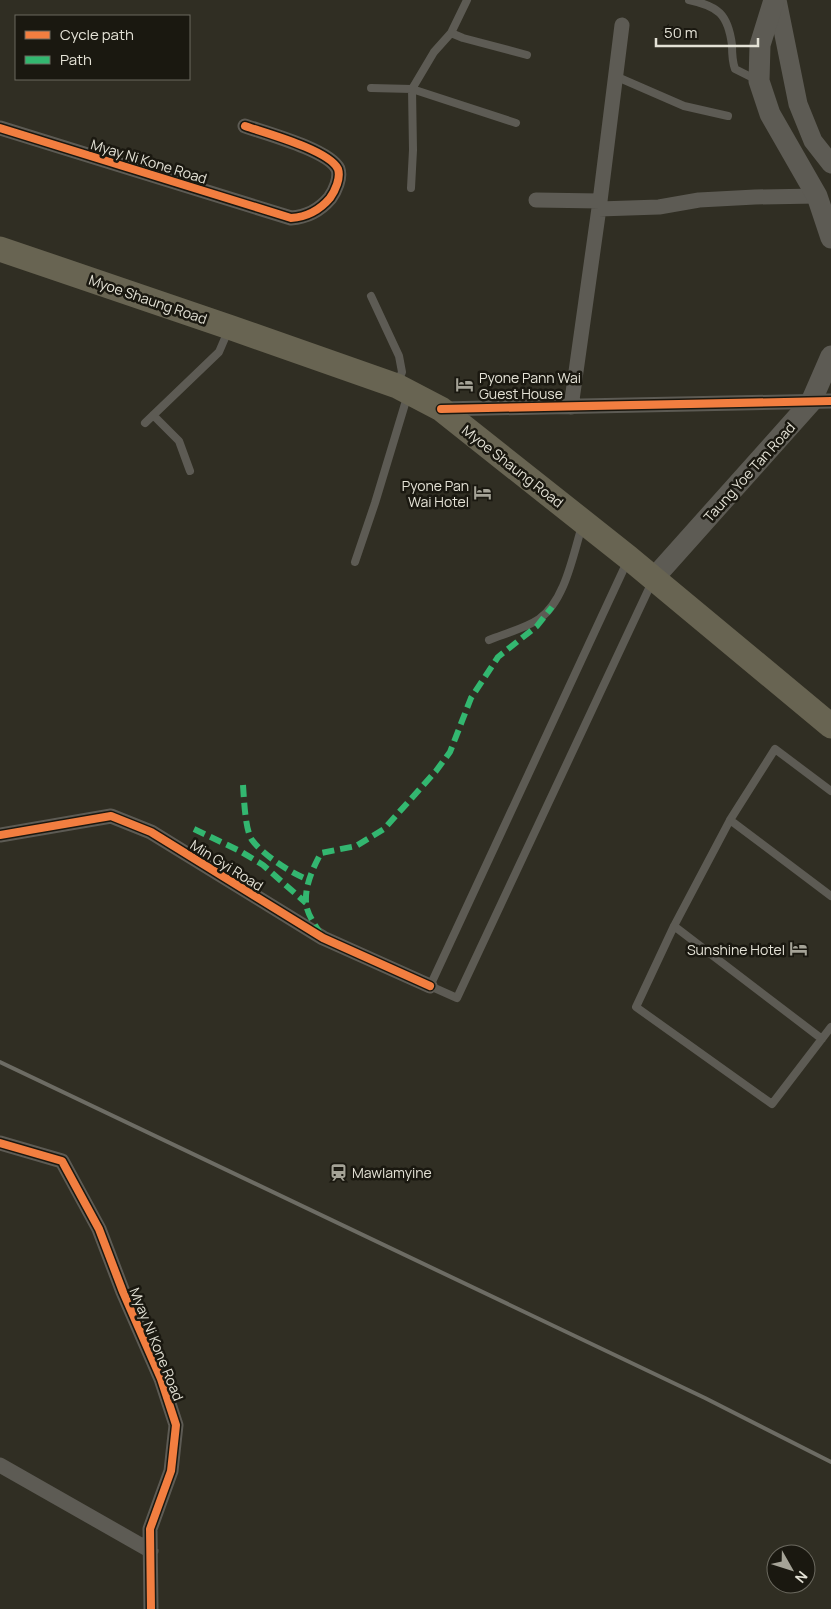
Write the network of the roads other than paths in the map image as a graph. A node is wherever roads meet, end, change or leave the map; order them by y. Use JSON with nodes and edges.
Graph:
{"nodes":[{"id":1,"x":467,"y":0,"type":"edge"},
{"id":2,"x":689,"y":0,"type":"edge"},
{"id":3,"x":776,"y":0,"type":"edge"},
{"id":4,"x":622,"y":25,"type":"dead end"},
{"id":5,"x":451,"y":33,"type":"junction"},
{"id":6,"x":526,"y":55,"type":"dead end"},
{"id":7,"x":615,"y":76,"type":"junction"},
{"id":8,"x":759,"y":80,"type":"junction"},
{"id":9,"x":371,"y":88,"type":"dead end"},
{"id":10,"x":412,"y":89,"type":"junction"},
{"id":11,"x":728,"y":116,"type":"dead end"},
{"id":12,"x":516,"y":123,"type":"dead end"},
{"id":13,"x":246,"y":126,"type":"dead end"},
{"id":14,"x":0,"y":128,"type":"edge"},
{"id":15,"x":831,"y":164,"type":"edge"},
{"id":16,"x":411,"y":188,"type":"dead end"},
{"id":17,"x":816,"y":196,"type":"junction"},
{"id":18,"x":536,"y":200,"type":"dead end"},
{"id":19,"x":599,"y":205,"type":"junction"},
{"id":20,"x":831,"y":238,"type":"edge"},
{"id":21,"x":0,"y":249,"type":"edge"},
{"id":22,"x":371,"y":296,"type":"dead end"},
{"id":23,"x":229,"y":326,"type":"junction"},
{"id":24,"x":831,"y":356,"type":"edge"},
{"id":25,"x":402,"y":389,"type":"junction"},
{"id":26,"x":821,"y":402,"type":"edge"},
{"id":27,"x":570,"y":406,"type":"junction"},
{"id":28,"x":441,"y":409,"type":"junction"},
{"id":29,"x":153,"y":415,"type":"junction"},
{"id":30,"x":145,"y":423,"type":"dead end"},
{"id":31,"x":190,"y":471,"type":"dead end"},
{"id":32,"x":583,"y":522,"type":"junction"},
{"id":33,"x":629,"y":558,"type":"junction"},
{"id":34,"x":355,"y":562,"type":"dead end"},
{"id":35,"x":653,"y":579,"type":"junction"},
{"id":36,"x":489,"y":640,"type":"dead end"},
{"id":37,"x":831,"y":726,"type":"edge"},
{"id":38,"x":831,"y":791,"type":"edge"},
{"id":39,"x":730,"y":820,"type":"junction"},
{"id":40,"x":0,"y":835,"type":"edge"},
{"id":41,"x":831,"y":896,"type":"edge"},
{"id":42,"x":674,"y":926,"type":"junction"},
{"id":43,"x":430,"y":986,"type":"junction"},
{"id":44,"x":831,"y":1027,"type":"edge"},
{"id":45,"x":822,"y":1039,"type":"junction"},
{"id":46,"x":0,"y":1143,"type":"edge"},
{"id":47,"x":0,"y":1465,"type":"edge"},
{"id":48,"x":150,"y":1551,"type":"junction"},
{"id":49,"x":151,"y":1609,"type":"edge"}],
"edges":[{"from":1,"to":5,"type":"lane"},
{"from":2,"to":8,"type":"lane"},
{"from":3,"to":8,"type":"main road"},
{"from":3,"to":15,"type":"street"},
{"from":4,"to":7,"type":"street"},
{"from":5,"to":6,"type":"lane"},
{"from":5,"to":10,"type":"lane"},
{"from":7,"to":11,"type":"lane"},
{"from":7,"to":19,"type":"street"},
{"from":8,"to":17,"type":"main road"},
{"from":9,"to":10,"type":"lane"},
{"from":10,"to":12,"type":"lane"},
{"from":10,"to":16,"type":"lane"},
{"from":13,"to":14,"type":"street"},
{"from":17,"to":19,"type":"street"},
{"from":17,"to":20,"type":"main road"},
{"from":18,"to":19,"type":"street"},
{"from":19,"to":27,"type":"street"},
{"from":21,"to":23,"type":"highway","name":"Myoe Shaung Road"},
{"from":22,"to":25,"type":"lane"},
{"from":23,"to":25,"type":"highway","name":"Myoe Shaung Road"},
{"from":23,"to":29,"type":"lane"},
{"from":24,"to":26,"type":"main road","name":"Taung Yoe Tan Road"},
{"from":25,"to":28,"type":"highway","name":"Myoe Shaung Road"},
{"from":25,"to":34,"type":"lane"},
{"from":26,"to":27,"type":"street"},
{"from":26,"to":35,"type":"main road","name":"Taung Yoe Tan Road"},
{"from":27,"to":28,"type":"street"},
{"from":28,"to":32,"type":"highway","name":"Myoe Shaung Road"},
{"from":29,"to":30,"type":"lane"},
{"from":29,"to":31,"type":"lane"},
{"from":32,"to":33,"type":"highway","name":"Myoe Shaung Road"},
{"from":32,"to":36,"type":"lane"},
{"from":33,"to":35,"type":"highway","name":"Myoe Shaung Road"},
{"from":33,"to":43,"type":"lane"},
{"from":35,"to":37,"type":"highway","name":"Myoe Shaung Road"},
{"from":35,"to":43,"type":"lane"},
{"from":38,"to":39,"type":"lane"},
{"from":39,"to":41,"type":"lane"},
{"from":39,"to":42,"type":"lane"},
{"from":40,"to":43,"type":"street","name":"Min Gyi Road"},
{"from":42,"to":45,"type":"lane"},
{"from":42,"to":45,"type":"lane"},
{"from":44,"to":45,"type":"lane"},
{"from":46,"to":48,"type":"street","name":"Myay Ni Kone Road"},
{"from":47,"to":48,"type":"street"},
{"from":48,"to":49,"type":"street","name":"Myay Ni Kone Road"}]}
